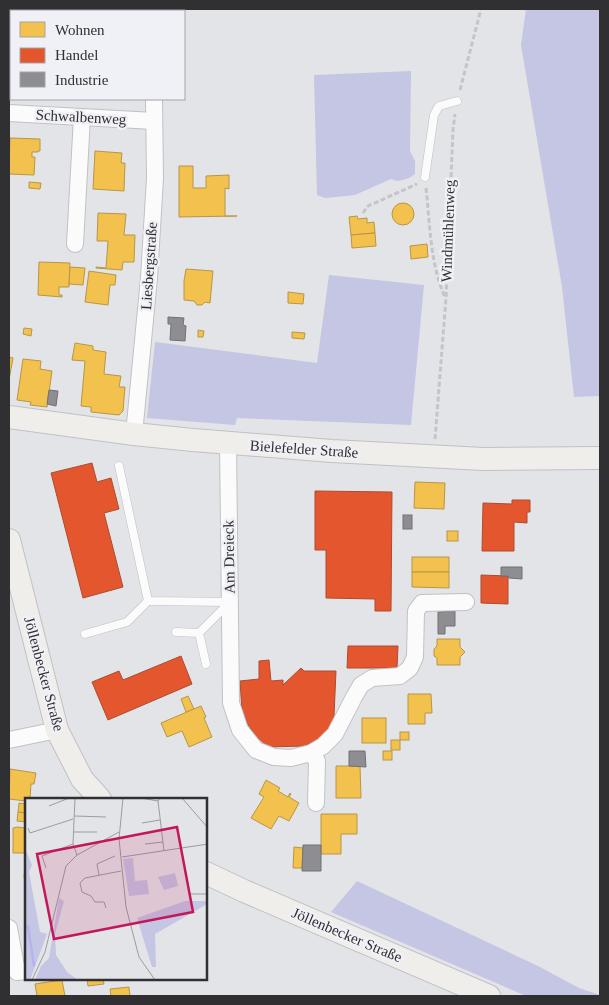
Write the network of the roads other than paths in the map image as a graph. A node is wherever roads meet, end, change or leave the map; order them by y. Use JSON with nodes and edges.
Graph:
{"nodes":[{"id":1,"x":154,"y":100,"type":"edge"},
{"id":2,"x":457,"y":101,"type":"road end"},
{"id":3,"x":9,"y":113,"type":"edge"},
{"id":4,"x":82,"y":117,"type":"junction"},
{"id":5,"x":154,"y":120,"type":"junction"},
{"id":6,"x":425,"y":177,"type":"road end"},
{"id":7,"x":75,"y":244,"type":"dead end"},
{"id":8,"x":9,"y":417,"type":"edge"},
{"id":9,"x":134,"y":434,"type":"junction"},
{"id":10,"x":228,"y":444,"type":"junction"},
{"id":11,"x":600,"y":458,"type":"edge"},
{"id":12,"x":119,"y":466,"type":"dead end"},
{"id":13,"x":9,"y":540,"type":"edge"},
{"id":14,"x":148,"y":602,"type":"junction"},
{"id":15,"x":230,"y":602,"type":"junction"},
{"id":16,"x":466,"y":602,"type":"dead end"},
{"id":17,"x":176,"y":632,"type":"dead end"},
{"id":18,"x":200,"y":633,"type":"junction"},
{"id":19,"x":85,"y":634,"type":"dead end"},
{"id":20,"x":206,"y":664,"type":"dead end"},
{"id":21,"x":50,"y":732,"type":"junction"},
{"id":22,"x":9,"y":740,"type":"edge"},
{"id":23,"x":311,"y":753,"type":"junction"},
{"id":24,"x":99,"y":798,"type":"edge"},
{"id":25,"x":316,"y":803,"type":"dead end"},
{"id":26,"x":208,"y":874,"type":"edge"},
{"id":27,"x":9,"y":928,"type":"edge"},
{"id":28,"x":25,"y":971,"type":"edge"},
{"id":29,"x":489,"y":996,"type":"edge"}],
"edges":[{"from":1,"to":5,"type":"street","name":"Liesbergstraße"},
{"from":2,"to":6,"type":"lane"},
{"from":3,"to":4,"type":"street","name":"Schwalbenweg"},
{"from":4,"to":5,"type":"street","name":"Schwalbenweg"},
{"from":4,"to":7,"type":"street"},
{"from":5,"to":9,"type":"street","name":"Liesbergstraße"},
{"from":8,"to":9,"type":"main road","name":"Bielefelder Straße"},
{"from":9,"to":10,"type":"main road","name":"Bielefelder Straße"},
{"from":10,"to":11,"type":"main road","name":"Bielefelder Straße"},
{"from":10,"to":15,"type":"street","name":"Am Dreieck"},
{"from":12,"to":14,"type":"lane"},
{"from":13,"to":21,"type":"main road","name":"Jöllenbecker Straße"},
{"from":14,"to":15,"type":"lane"},
{"from":14,"to":19,"type":"lane"},
{"from":15,"to":18,"type":"lane"},
{"from":15,"to":23,"type":"street","name":"Am Dreieck"},
{"from":16,"to":23,"type":"street"},
{"from":17,"to":18,"type":"lane"},
{"from":18,"to":20,"type":"lane"},
{"from":21,"to":22,"type":"street"},
{"from":21,"to":24,"type":"main road","name":"Jöllenbecker Straße"},
{"from":23,"to":25,"type":"street"},
{"from":26,"to":29,"type":"main road","name":"Jöllenbecker Straße"},
{"from":27,"to":28,"type":"street"}]}
